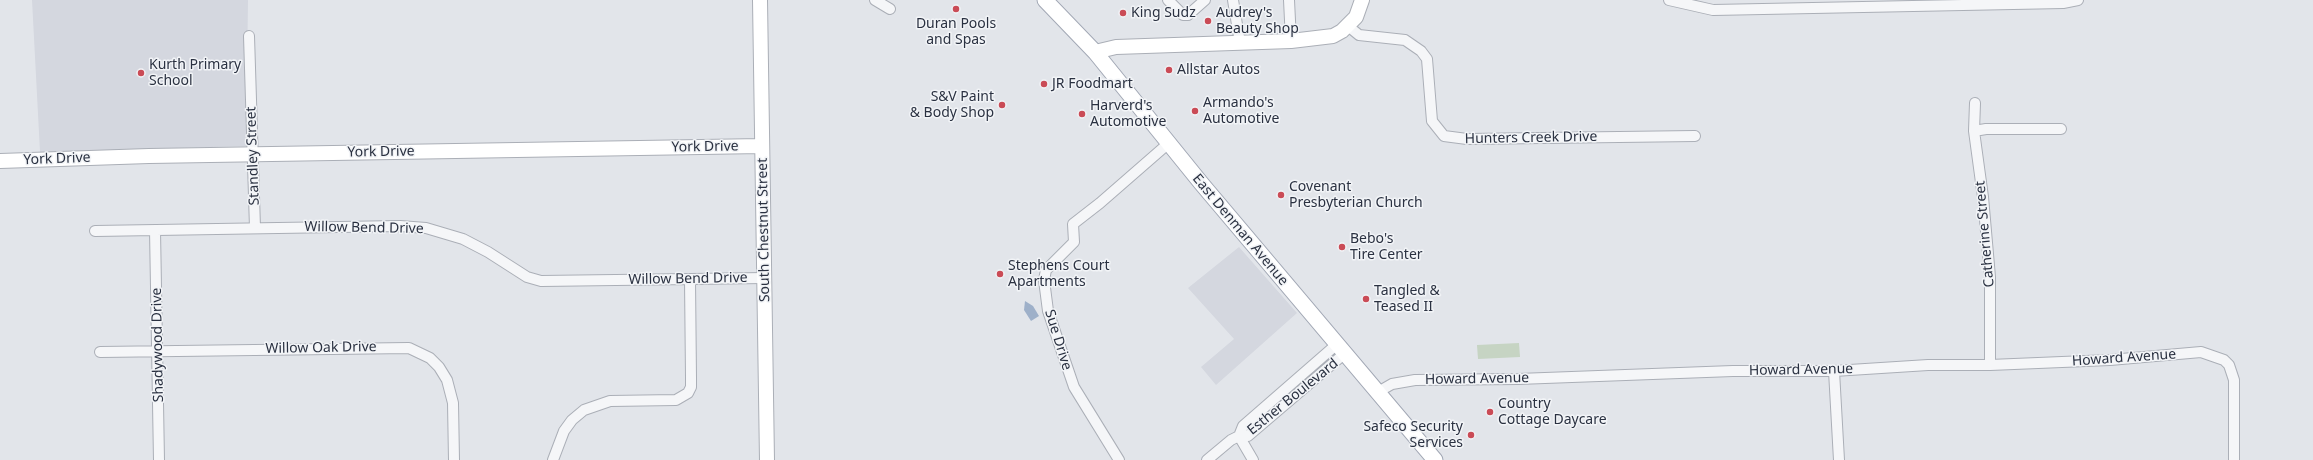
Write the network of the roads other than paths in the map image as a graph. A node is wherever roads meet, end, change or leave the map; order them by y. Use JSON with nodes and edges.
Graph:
{"nodes":[{"id":1,"x":760,"y":0,"type":"edge"},
{"id":2,"x":875,"y":0,"type":"edge"},
{"id":3,"x":1045,"y":0,"type":"edge"},
{"id":4,"x":1168,"y":0,"type":"edge"},
{"id":5,"x":1206,"y":0,"type":"edge"},
{"id":6,"x":1233,"y":0,"type":"edge"},
{"id":7,"x":1289,"y":0,"type":"edge"},
{"id":8,"x":1362,"y":0,"type":"edge"},
{"id":9,"x":1669,"y":0,"type":"edge"},
{"id":10,"x":2078,"y":0,"type":"edge"},
{"id":11,"x":1817,"y":4,"type":"edge"},
{"id":12,"x":890,"y":9,"type":"dead end"},
{"id":13,"x":1348,"y":26,"type":"junction"},
{"id":14,"x":249,"y":36,"type":"dead end"},
{"id":15,"x":1291,"y":41,"type":"junction"},
{"id":16,"x":1240,"y":43,"type":"junction"},
{"id":17,"x":1095,"y":52,"type":"junction"},
{"id":18,"x":1975,"y":103,"type":"dead end"},
{"id":19,"x":2061,"y":129,"type":"dead end"},
{"id":20,"x":1974,"y":131,"type":"junction"},
{"id":21,"x":1695,"y":136,"type":"dead end"},
{"id":22,"x":1170,"y":142,"type":"junction"},
{"id":23,"x":762,"y":146,"type":"junction"},
{"id":24,"x":253,"y":154,"type":"junction"},
{"id":25,"x":0,"y":161,"type":"edge"},
{"id":26,"x":255,"y":228,"type":"junction"},
{"id":27,"x":155,"y":230,"type":"junction"},
{"id":28,"x":95,"y":231,"type":"dead end"},
{"id":29,"x":765,"y":278,"type":"junction"},
{"id":30,"x":690,"y":280,"type":"junction"},
{"id":31,"x":1340,"y":350,"type":"junction"},
{"id":32,"x":100,"y":352,"type":"dead end"},
{"id":33,"x":158,"y":352,"type":"junction"},
{"id":34,"x":1990,"y":365,"type":"junction"},
{"id":35,"x":1834,"y":371,"type":"junction"},
{"id":36,"x":1378,"y":392,"type":"junction"},
{"id":37,"x":1239,"y":436,"type":"junction"},
{"id":38,"x":159,"y":460,"type":"edge"},
{"id":39,"x":454,"y":460,"type":"edge"},
{"id":40,"x":553,"y":460,"type":"edge"},
{"id":41,"x":767,"y":460,"type":"edge"},
{"id":42,"x":1119,"y":460,"type":"edge"},
{"id":43,"x":1207,"y":460,"type":"edge"},
{"id":44,"x":1253,"y":460,"type":"edge"},
{"id":45,"x":1435,"y":460,"type":"edge"},
{"id":46,"x":1839,"y":460,"type":"edge"},
{"id":47,"x":2234,"y":460,"type":"edge"}],
"edges":[{"from":1,"to":23,"type":"street","name":"South Chestnut Street"},
{"from":2,"to":12,"type":"street"},
{"from":3,"to":17,"type":"main road","name":"East Denman Avenue"},
{"from":4,"to":5,"type":"street"},
{"from":6,"to":16,"type":"street"},
{"from":7,"to":15,"type":"street"},
{"from":8,"to":13,"type":"street"},
{"from":9,"to":11,"type":"street"},
{"from":10,"to":11,"type":"street"},
{"from":13,"to":15,"type":"street"},
{"from":13,"to":21,"type":"street","name":"Hunters Creek Drive"},
{"from":14,"to":24,"type":"street","name":"Standley Street"},
{"from":15,"to":16,"type":"street"},
{"from":16,"to":17,"type":"street"},
{"from":17,"to":22,"type":"main road","name":"East Denman Avenue"},
{"from":18,"to":20,"type":"street","name":"Catherine Street"},
{"from":19,"to":20,"type":"street"},
{"from":20,"to":34,"type":"street","name":"Catherine Street"},
{"from":22,"to":31,"type":"main road","name":"East Denman Avenue"},
{"from":22,"to":42,"type":"street","name":"Sue Drive"},
{"from":23,"to":24,"type":"street","name":"York Drive"},
{"from":23,"to":29,"type":"street","name":"South Chestnut Street"},
{"from":24,"to":25,"type":"street","name":"York Drive"},
{"from":24,"to":26,"type":"street","name":"Standley Street"},
{"from":26,"to":27,"type":"street","name":"Willow Bend Drive"},
{"from":26,"to":30,"type":"street","name":"Willow Bend Drive"},
{"from":27,"to":28,"type":"street","name":"Willow Bend Drive"},
{"from":27,"to":33,"type":"street","name":"Shadywood Drive"},
{"from":29,"to":30,"type":"street","name":"Willow Bend Drive"},
{"from":29,"to":41,"type":"street","name":"South Chestnut Street"},
{"from":30,"to":40,"type":"street"},
{"from":31,"to":36,"type":"main road","name":"East Denman Avenue"},
{"from":31,"to":37,"type":"street","name":"Esther Boulevard"},
{"from":32,"to":33,"type":"street","name":"Willow Oak Drive"},
{"from":33,"to":38,"type":"street","name":"Shadywood Drive"},
{"from":33,"to":39,"type":"street","name":"Willow Oak Drive"},
{"from":34,"to":35,"type":"street","name":"Howard Avenue"},
{"from":34,"to":47,"type":"street","name":"Howard Avenue"},
{"from":35,"to":36,"type":"street","name":"Howard Avenue"},
{"from":35,"to":46,"type":"street"},
{"from":36,"to":45,"type":"main road","name":"East Denman Avenue"},
{"from":37,"to":43,"type":"street","name":"Esther Boulevard"},
{"from":37,"to":44,"type":"street"}]}
